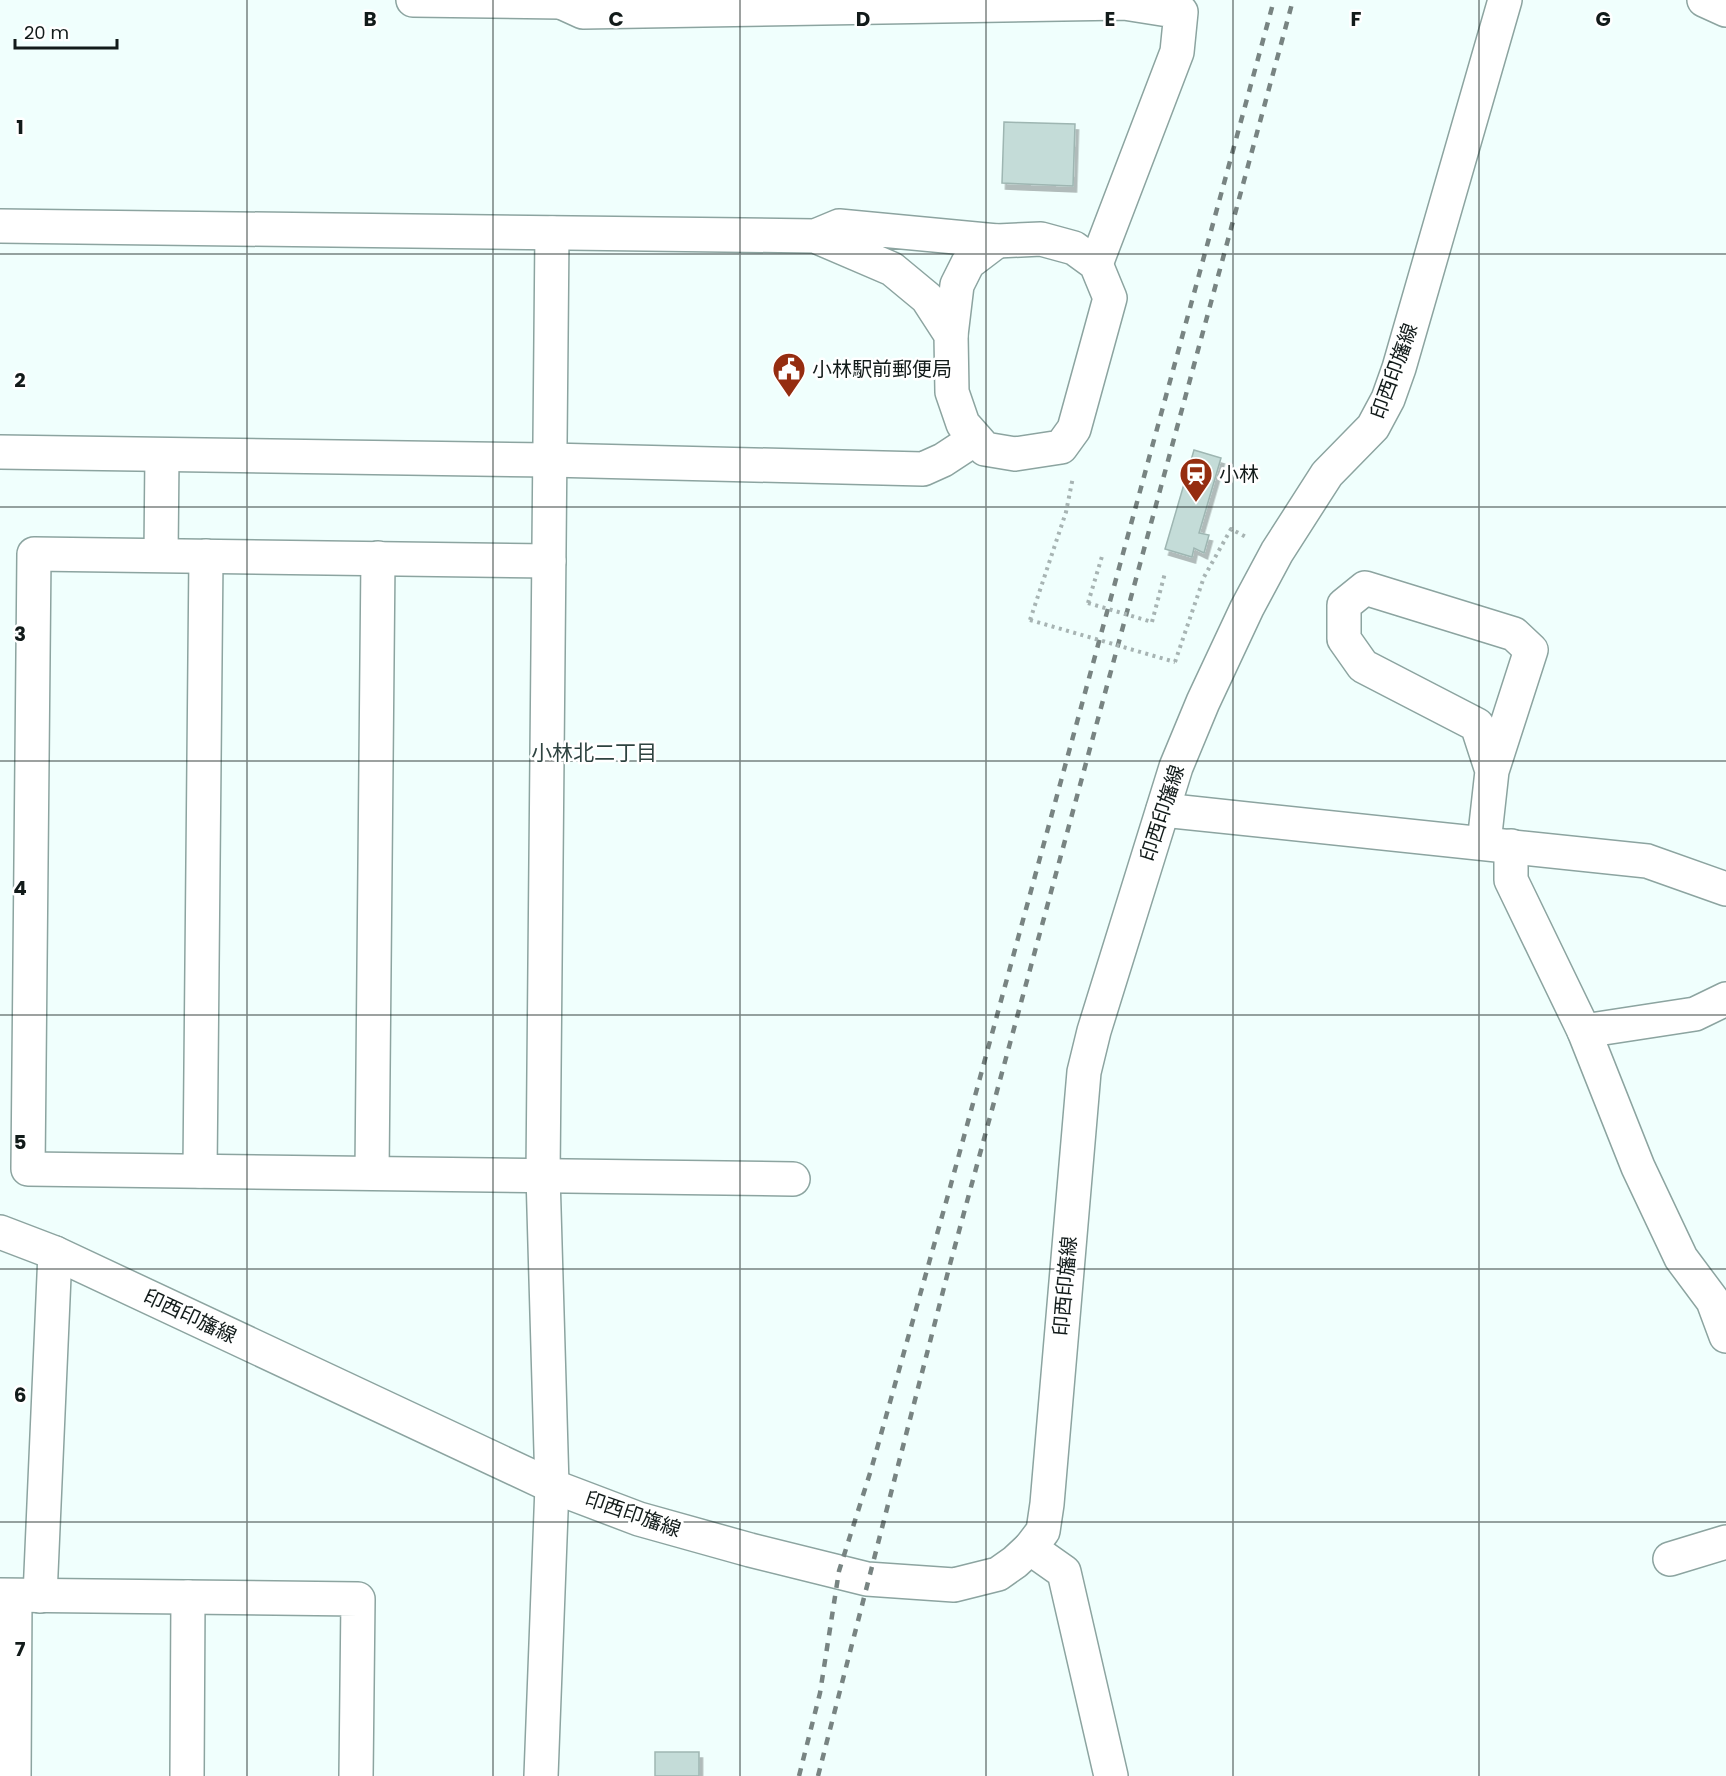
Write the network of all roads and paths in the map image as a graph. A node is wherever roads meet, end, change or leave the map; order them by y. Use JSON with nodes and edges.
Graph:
{"nodes":[{"id":1,"x":413,"y":0,"type":"edge"},
{"id":2,"x":1505,"y":0,"type":"edge"},
{"id":3,"x":1704,"y":0,"type":"edge"},
{"id":4,"x":561,"y":1,"type":"edge"},
{"id":5,"x":1125,"y":1,"type":"edge"},
{"id":6,"x":900,"y":3,"type":"edge"},
{"id":7,"x":1726,"y":10,"type":"edge"},
{"id":8,"x":0,"y":226,"type":"edge"},
{"id":9,"x":552,"y":233,"type":"junction"},
{"id":10,"x":815,"y":236,"type":"junction"},
{"id":11,"x":997,"y":241,"type":"junction"},
{"id":12,"x":1096,"y":264,"type":"junction"},
{"id":13,"x":951,"y":335,"type":"junction"},
{"id":14,"x":975,"y":439,"type":"junction"},
{"id":15,"x":0,"y":452,"type":"edge"},
{"id":16,"x":162,"y":454,"type":"junction"},
{"id":17,"x":550,"y":459,"type":"junction"},
{"id":18,"x":1066,"y":512,"type":"dead end"},
{"id":19,"x":1250,"y":539,"type":"dead end"},
{"id":20,"x":1103,"y":554,"type":"dead end"},
{"id":21,"x":161,"y":555,"type":"junction"},
{"id":22,"x":206,"y":556,"type":"junction"},
{"id":23,"x":378,"y":558,"type":"junction"},
{"id":24,"x":549,"y":561,"type":"junction"},
{"id":25,"x":1165,"y":573,"type":"dead end"},
{"id":26,"x":1492,"y":771,"type":"junction"},
{"id":27,"x":1162,"y":810,"type":"junction"},
{"id":28,"x":1497,"y":844,"type":"junction"},
{"id":29,"x":1726,"y":889,"type":"edge"},
{"id":30,"x":1726,"y":999,"type":"edge"},
{"id":31,"x":1584,"y":1031,"type":"junction"},
{"id":32,"x":200,"y":1171,"type":"junction"},
{"id":33,"x":372,"y":1173,"type":"junction"},
{"id":34,"x":543,"y":1175,"type":"junction"},
{"id":35,"x":793,"y":1179,"type":"dead end"},
{"id":36,"x":0,"y":1232,"type":"edge"},
{"id":37,"x":55,"y":1253,"type":"junction"},
{"id":38,"x":1719,"y":1299,"type":"edge"},
{"id":39,"x":1726,"y":1336,"type":"edge"},
{"id":40,"x":552,"y":1486,"type":"junction"},
{"id":41,"x":1726,"y":1542,"type":"edge"},
{"id":42,"x":1030,"y":1548,"type":"junction"},
{"id":43,"x":1670,"y":1559,"type":"dead end"},
{"id":44,"x":19,"y":1596,"type":"edge"},
{"id":45,"x":188,"y":1597,"type":"junction"},
{"id":46,"x":14,"y":1776,"type":"edge"},
{"id":47,"x":187,"y":1776,"type":"edge"},
{"id":48,"x":356,"y":1776,"type":"edge"},
{"id":49,"x":541,"y":1776,"type":"edge"},
{"id":50,"x":1111,"y":1776,"type":"edge"}],
"edges":[{"from":1,"to":4,"type":"street"},
{"from":2,"to":27,"type":"street","name":"印西印旛線"},
{"from":3,"to":7,"type":"street"},
{"from":4,"to":6,"type":"street"},
{"from":5,"to":6,"type":"street"},
{"from":5,"to":12,"type":"street"},
{"from":8,"to":9,"type":"street"},
{"from":9,"to":10,"type":"street"},
{"from":9,"to":17,"type":"street"},
{"from":10,"to":11,"type":"street"},
{"from":10,"to":13,"type":"street"},
{"from":11,"to":12,"type":"street"},
{"from":11,"to":13,"type":"street"},
{"from":12,"to":14,"type":"street"},
{"from":13,"to":14,"type":"street"},
{"from":14,"to":17,"type":"street"},
{"from":15,"to":16,"type":"street"},
{"from":16,"to":17,"type":"street"},
{"from":16,"to":21,"type":"street"},
{"from":17,"to":24,"type":"street"},
{"from":18,"to":19,"type":"path","bridge":true},
{"from":20,"to":25,"type":"path","bridge":true},
{"from":21,"to":22,"type":"street"},
{"from":21,"to":32,"type":"street"},
{"from":22,"to":23,"type":"street"},
{"from":22,"to":32,"type":"street"},
{"from":23,"to":24,"type":"street"},
{"from":23,"to":33,"type":"street"},
{"from":24,"to":34,"type":"street"},
{"from":26,"to":26,"type":"street"},
{"from":26,"to":28,"type":"street"},
{"from":27,"to":28,"type":"street"},
{"from":27,"to":42,"type":"street","name":"印西印旛線"},
{"from":28,"to":29,"type":"street"},
{"from":28,"to":31,"type":"street"},
{"from":30,"to":31,"type":"street"},
{"from":31,"to":38,"type":"street"},
{"from":32,"to":33,"type":"street"},
{"from":33,"to":34,"type":"street"},
{"from":34,"to":35,"type":"street"},
{"from":34,"to":40,"type":"street"},
{"from":36,"to":37,"type":"street","name":"印西印旛線"},
{"from":37,"to":40,"type":"street","name":"印西印旛線"},
{"from":37,"to":44,"type":"street"},
{"from":38,"to":39,"type":"street"},
{"from":40,"to":42,"type":"street","name":"印西印旛線"},
{"from":40,"to":49,"type":"street"},
{"from":41,"to":43,"type":"street"},
{"from":42,"to":50,"type":"street"},
{"from":44,"to":45,"type":"street"},
{"from":44,"to":46,"type":"street"},
{"from":45,"to":47,"type":"street"},
{"from":45,"to":48,"type":"street"}]}
